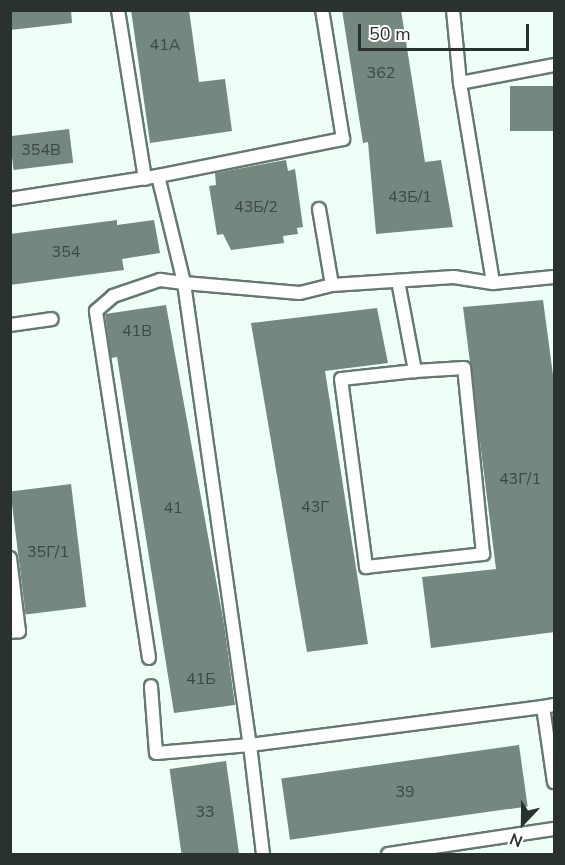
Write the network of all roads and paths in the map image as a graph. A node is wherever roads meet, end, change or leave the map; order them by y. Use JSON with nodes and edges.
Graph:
{"nodes":[{"id":1,"x":118,"y":10,"type":"edge"},
{"id":2,"x":322,"y":10,"type":"edge"},
{"id":3,"x":453,"y":10,"type":"edge"},
{"id":4,"x":555,"y":65,"type":"edge"},
{"id":5,"x":460,"y":83,"type":"junction"},
{"id":6,"x":159,"y":176,"type":"junction"},
{"id":7,"x":145,"y":178,"type":"junction"},
{"id":8,"x":10,"y":200,"type":"edge"},
{"id":9,"x":319,"y":209,"type":"dead end"},
{"id":10,"x":555,"y":277,"type":"edge"},
{"id":11,"x":398,"y":281,"type":"junction"},
{"id":12,"x":184,"y":283,"type":"junction"},
{"id":13,"x":493,"y":283,"type":"junction"},
{"id":14,"x":332,"y":285,"type":"junction"},
{"id":15,"x":52,"y":319,"type":"dead end"},
{"id":16,"x":10,"y":325,"type":"edge"},
{"id":17,"x":415,"y":371,"type":"junction"},
{"id":18,"x":10,"y":558,"type":"edge"},
{"id":19,"x":10,"y":632,"type":"edge"},
{"id":20,"x":149,"y":658,"type":"dead end"},
{"id":21,"x":151,"y":686,"type":"dead end"},
{"id":22,"x":549,"y":706,"type":"edge"},
{"id":23,"x":250,"y":745,"type":"junction"},
{"id":24,"x":555,"y":782,"type":"edge"},
{"id":25,"x":555,"y":829,"type":"edge"},
{"id":26,"x":263,"y":855,"type":"edge"},
{"id":27,"x":388,"y":855,"type":"edge"}],
"edges":[{"from":1,"to":7,"type":"lane"},
{"from":2,"to":6,"type":"lane"},
{"from":3,"to":5,"type":"lane"},
{"from":4,"to":5,"type":"lane"},
{"from":5,"to":13,"type":"lane"},
{"from":6,"to":7,"type":"lane"},
{"from":6,"to":12,"type":"lane"},
{"from":7,"to":8,"type":"lane"},
{"from":9,"to":14,"type":"lane"},
{"from":10,"to":13,"type":"lane"},
{"from":11,"to":13,"type":"lane"},
{"from":11,"to":14,"type":"lane"},
{"from":11,"to":17,"type":"lane"},
{"from":12,"to":14,"type":"lane"},
{"from":12,"to":20,"type":"lane"},
{"from":12,"to":23,"type":"lane"},
{"from":15,"to":16,"type":"lane"},
{"from":17,"to":17,"type":"lane"},
{"from":18,"to":19,"type":"lane"},
{"from":21,"to":23,"type":"lane"},
{"from":22,"to":23,"type":"lane"},
{"from":22,"to":24,"type":"lane"},
{"from":23,"to":26,"type":"lane"},
{"from":25,"to":27,"type":"lane"}]}
